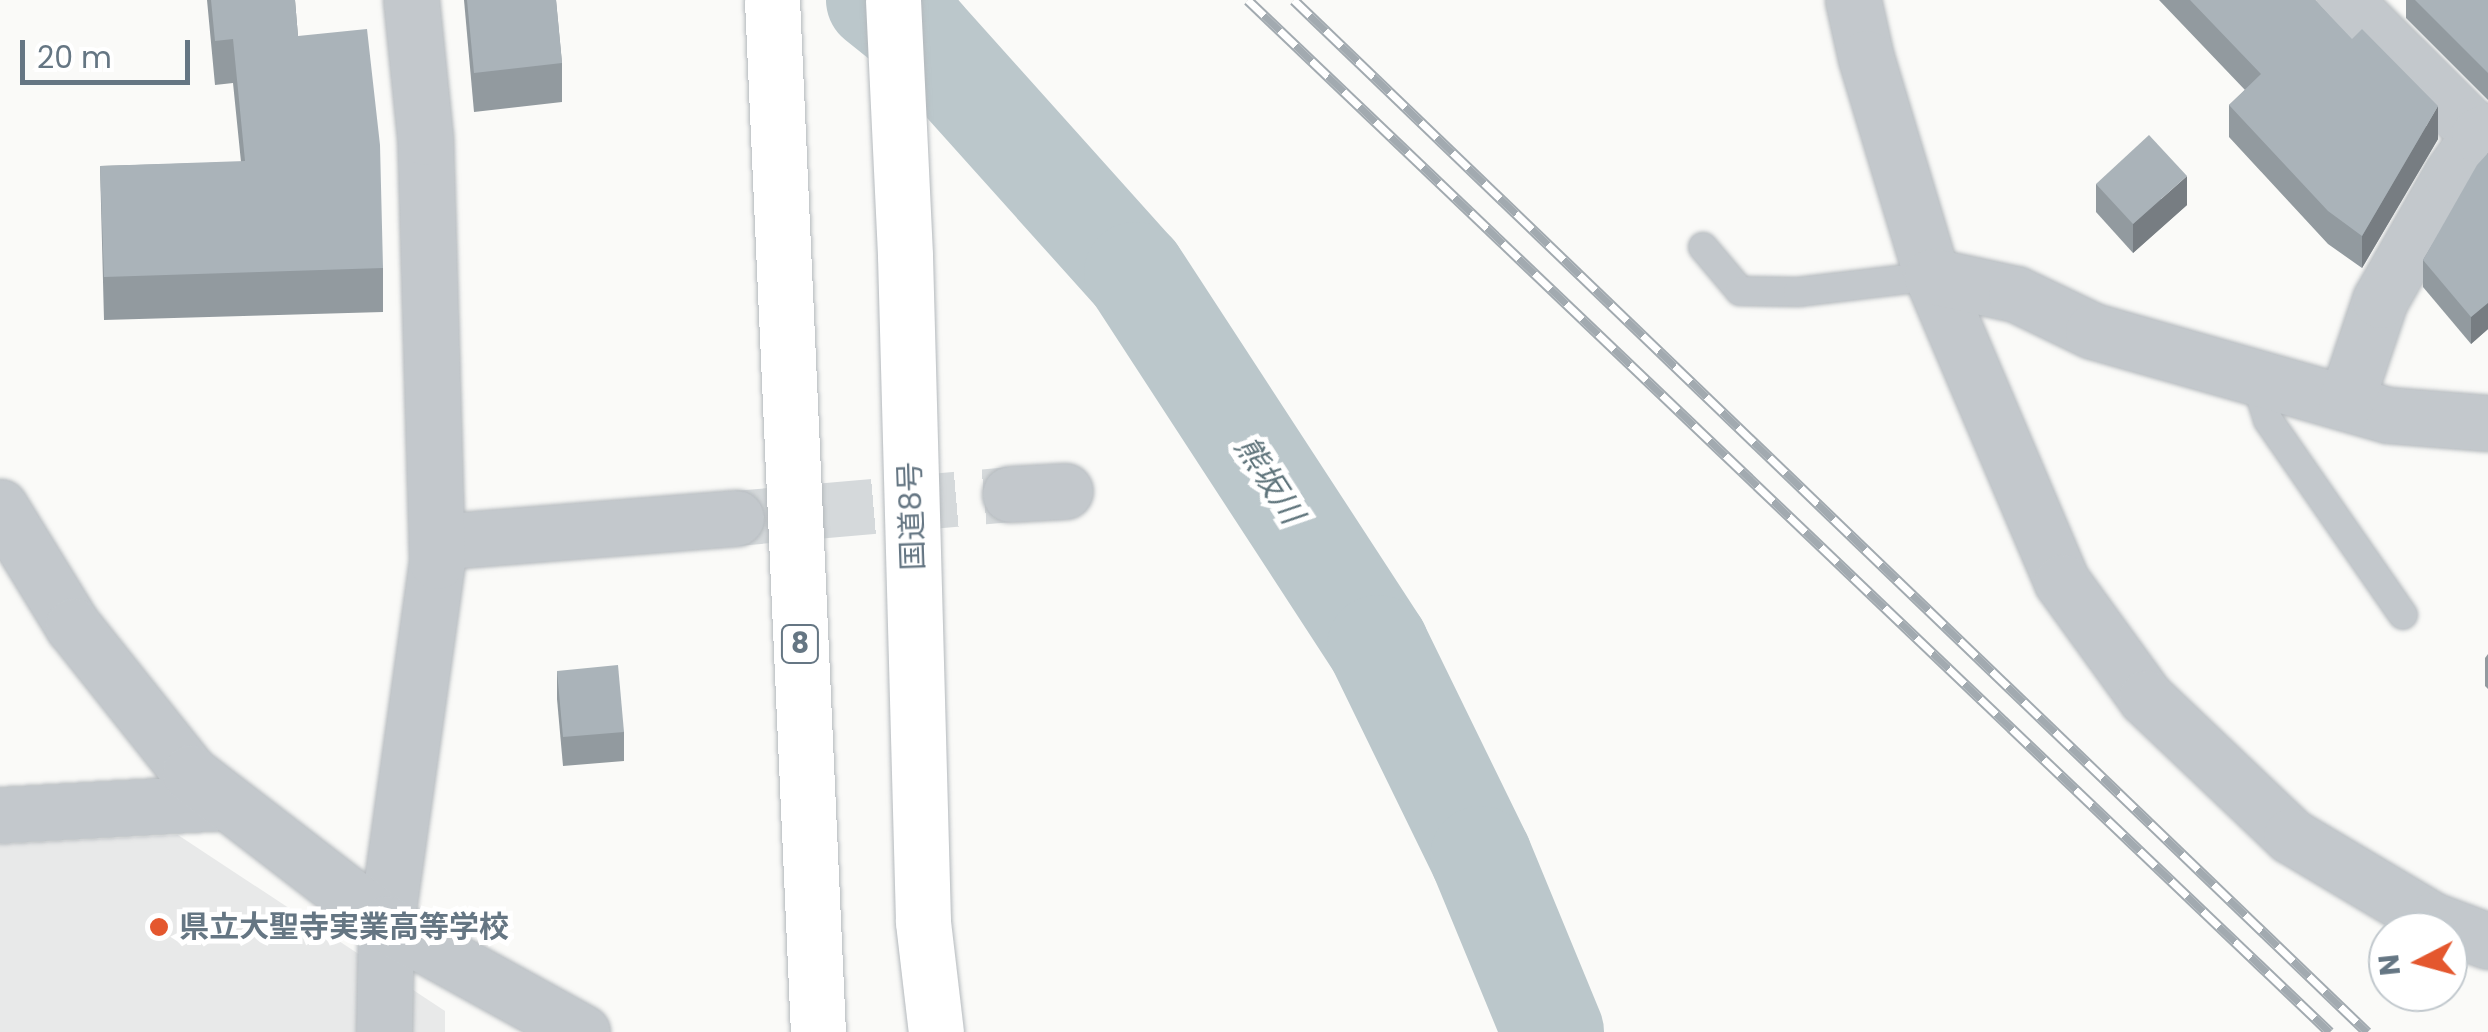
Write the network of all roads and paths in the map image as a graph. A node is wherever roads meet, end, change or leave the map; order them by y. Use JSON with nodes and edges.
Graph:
{"nodes":[{"id":1,"x":411,"y":0,"type":"edge"},
{"id":2,"x":772,"y":0,"type":"edge"},
{"id":3,"x":892,"y":0,"type":"edge"},
{"id":4,"x":1854,"y":0,"type":"edge"},
{"id":5,"x":2344,"y":0,"type":"edge"},
{"id":6,"x":2484,"y":133,"type":"edge"},
{"id":7,"x":1703,"y":247,"type":"dead end"},
{"id":8,"x":1932,"y":276,"type":"junction"},
{"id":9,"x":2254,"y":376,"type":"junction"},
{"id":10,"x":2346,"y":401,"type":"junction"},
{"id":11,"x":2488,"y":423,"type":"edge"},
{"id":12,"x":1065,"y":492,"type":"dead end"},
{"id":13,"x":1010,"y":494,"type":"tunnel mouth"},
{"id":14,"x":0,"y":508,"type":"edge"},
{"id":15,"x":736,"y":518,"type":"tunnel mouth"},
{"id":16,"x":437,"y":542,"type":"junction"},
{"id":17,"x":2403,"y":615,"type":"dead end"},
{"id":18,"x":223,"y":802,"type":"junction"},
{"id":19,"x":0,"y":815,"type":"edge"},
{"id":20,"x":386,"y":924,"type":"junction"},
{"id":21,"x":2488,"y":941,"type":"edge"},
{"id":22,"x":384,"y":1032,"type":"edge"},
{"id":23,"x":582,"y":1032,"type":"edge"},
{"id":24,"x":818,"y":1032,"type":"edge"},
{"id":25,"x":936,"y":1032,"type":"edge"}],
"edges":[{"from":1,"to":16,"type":"street"},
{"from":2,"to":24,"type":"highway","number":"8"},
{"from":3,"to":25,"type":"highway","name":"国道8号"},
{"from":4,"to":8,"type":"street"},
{"from":5,"to":6,"type":"street"},
{"from":6,"to":10,"type":"street"},
{"from":7,"to":8,"type":"lane"},
{"from":8,"to":9,"type":"street"},
{"from":8,"to":21,"type":"street"},
{"from":9,"to":10,"type":"street"},
{"from":9,"to":17,"type":"lane"},
{"from":10,"to":11,"type":"street"},
{"from":12,"to":13,"type":"street"},
{"from":14,"to":18,"type":"street"},
{"from":15,"to":16,"type":"street"},
{"from":16,"to":20,"type":"street"},
{"from":18,"to":19,"type":"street"},
{"from":18,"to":20,"type":"street"},
{"from":20,"to":22,"type":"street"},
{"from":20,"to":23,"type":"street"}]}
